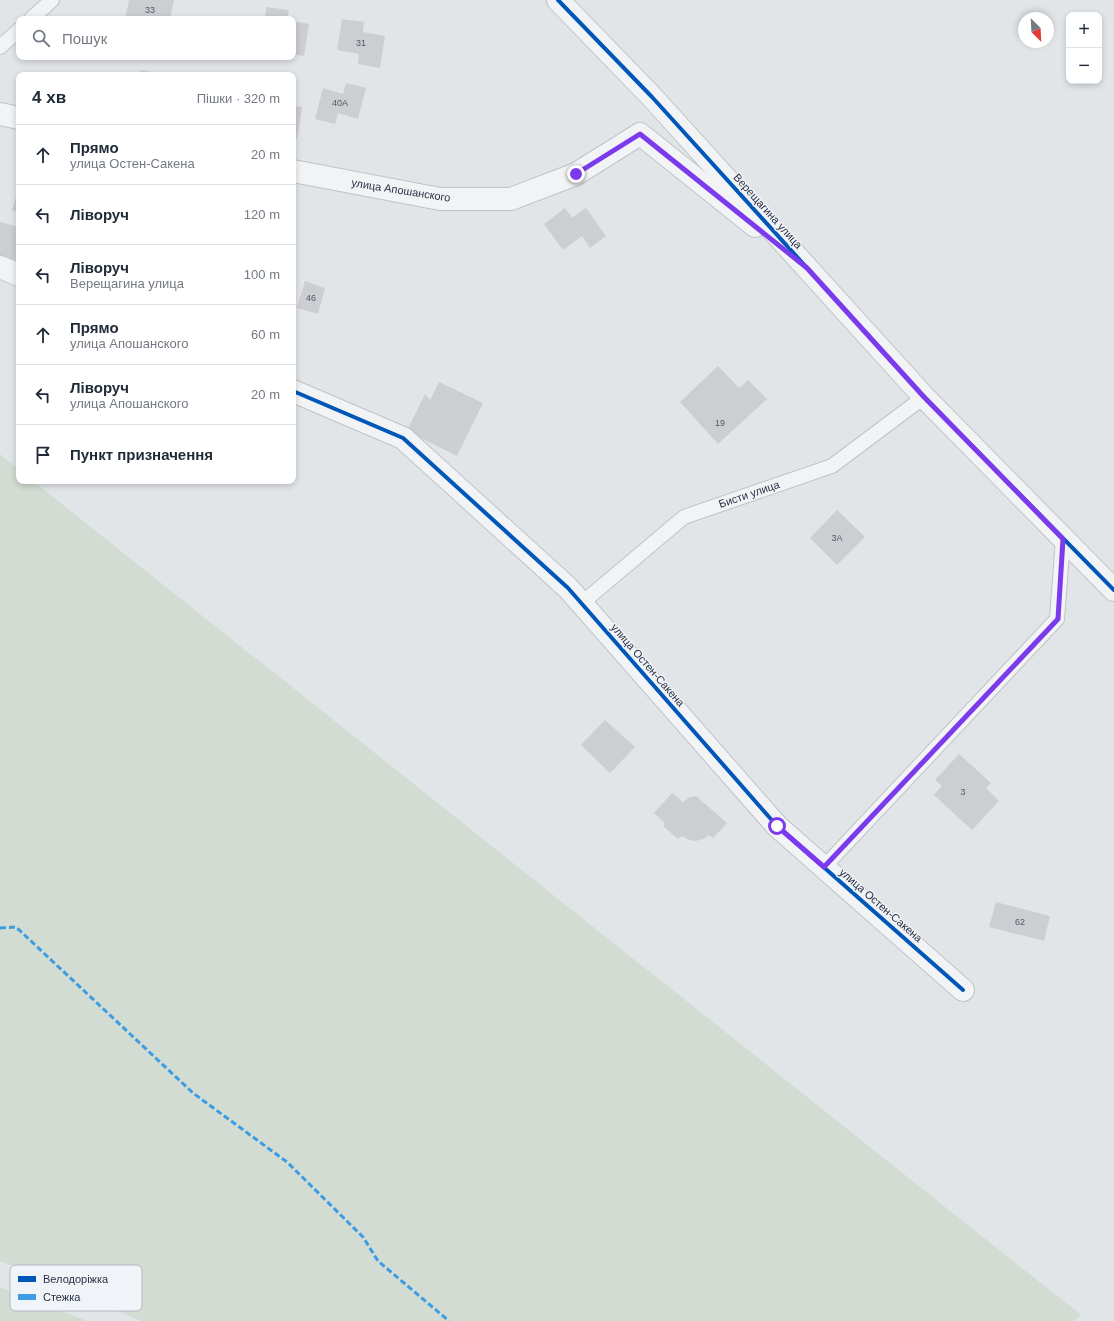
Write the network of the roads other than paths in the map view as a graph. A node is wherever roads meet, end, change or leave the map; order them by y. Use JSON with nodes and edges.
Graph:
{"nodes":[{"id":1,"x":52,"y":0,"type":"edge"},
{"id":2,"x":558,"y":0,"type":"edge"},
{"id":3,"x":34,"y":16,"type":"edge"},
{"id":4,"x":16,"y":33,"type":"edge"},
{"id":5,"x":0,"y":47,"type":"edge"},
{"id":6,"x":0,"y":114,"type":"edge"},
{"id":7,"x":16,"y":117,"type":"edge"},
{"id":8,"x":296,"y":172,"type":"edge"},
{"id":9,"x":0,"y":267,"type":"edge"},
{"id":10,"x":807,"y":268,"type":"junction"},
{"id":11,"x":16,"y":274,"type":"edge"},
{"id":12,"x":296,"y":392,"type":"edge"},
{"id":13,"x":924,"y":397,"type":"junction"},
{"id":14,"x":1063,"y":539,"type":"junction"},
{"id":15,"x":1114,"y":590,"type":"edge"},
{"id":16,"x":582,"y":604,"type":"junction"},
{"id":17,"x":824,"y":867,"type":"junction"},
{"id":18,"x":964,"y":990,"type":"dead end"}],
"edges":[{"from":1,"to":3,"type":"lane"},
{"from":2,"to":10,"type":"street","name":"Верещагина улица"},
{"from":4,"to":5,"type":"lane"},
{"from":6,"to":7,"type":"street"},
{"from":8,"to":10,"type":"street","name":"улица Апошанского"},
{"from":9,"to":11,"type":"street"},
{"from":10,"to":13,"type":"street","name":"Верещагина улица"},
{"from":12,"to":16,"type":"street","name":"улица Остен-Сакена"},
{"from":13,"to":14,"type":"street","name":"Верещагина улица"},
{"from":13,"to":16,"type":"lane","name":"Бисти улица"},
{"from":14,"to":15,"type":"street","name":"Верещагина улица"},
{"from":14,"to":17,"type":"lane"},
{"from":16,"to":17,"type":"street","name":"улица Остен-Сакена"},
{"from":17,"to":18,"type":"street","name":"улица Остен-Сакена"}]}
